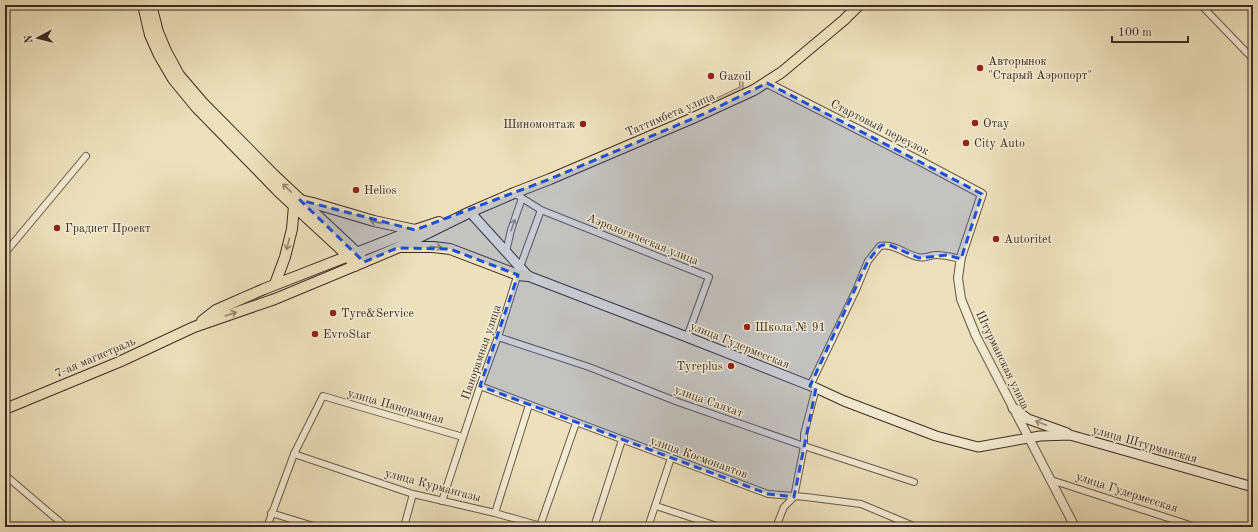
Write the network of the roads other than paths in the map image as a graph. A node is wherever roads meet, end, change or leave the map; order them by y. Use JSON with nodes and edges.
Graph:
{"nodes":[{"id":1,"x":143,"y":5,"type":"edge"},
{"id":2,"x":151,"y":5,"type":"edge"},
{"id":3,"x":859,"y":5,"type":"edge"},
{"id":4,"x":1205,"y":6,"type":"edge"},
{"id":5,"x":1253,"y":59,"type":"edge"},
{"id":6,"x":767,"y":83,"type":"junction"},
{"id":7,"x":86,"y":156,"type":"dead end"},
{"id":8,"x":982,"y":194,"type":"joint"},
{"id":9,"x":518,"y":195,"type":"junction"},
{"id":10,"x":297,"y":203,"type":"junction"},
{"id":11,"x":541,"y":210,"type":"junction"},
{"id":12,"x":470,"y":212,"type":"junction"},
{"id":13,"x":415,"y":230,"type":"junction"},
{"id":14,"x":397,"y":248,"type":"junction"},
{"id":15,"x":506,"y":252,"type":"junction"},
{"id":16,"x":5,"y":253,"type":"edge"},
{"id":17,"x":352,"y":254,"type":"junction"},
{"id":18,"x":961,"y":259,"type":"junction"},
{"id":19,"x":359,"y":264,"type":"junction"},
{"id":20,"x":522,"y":273,"type":"junction"},
{"id":21,"x":275,"y":284,"type":"junction"},
{"id":22,"x":194,"y":327,"type":"junction"},
{"id":23,"x":687,"y":337,"type":"junction"},
{"id":24,"x":498,"y":338,"type":"junction"},
{"id":25,"x":480,"y":386,"type":"junction"},
{"id":26,"x":813,"y":387,"type":"junction"},
{"id":27,"x":529,"y":405,"type":"junction"},
{"id":28,"x":1013,"y":408,"type":"junction"},
{"id":29,"x":5,"y":409,"type":"edge"},
{"id":30,"x":576,"y":423,"type":"junction"},
{"id":31,"x":1072,"y":435,"type":"junction"},
{"id":32,"x":463,"y":437,"type":"junction"},
{"id":33,"x":1028,"y":438,"type":"junction"},
{"id":34,"x":622,"y":440,"type":"junction"},
{"id":35,"x":804,"y":446,"type":"junction"},
{"id":36,"x":294,"y":454,"type":"junction"},
{"id":37,"x":671,"y":458,"type":"junction"},
{"id":38,"x":5,"y":476,"type":"edge"},
{"id":39,"x":1051,"y":480,"type":"junction"},
{"id":40,"x":914,"y":482,"type":"dead end"},
{"id":41,"x":1253,"y":487,"type":"edge"},
{"id":42,"x":413,"y":494,"type":"junction"},
{"id":43,"x":794,"y":497,"type":"junction"},
{"id":44,"x":442,"y":500,"type":"junction"},
{"id":45,"x":656,"y":506,"type":"junction"},
{"id":46,"x":271,"y":513,"type":"junction"},
{"id":47,"x":495,"y":513,"type":"junction"},
{"id":48,"x":542,"y":526,"type":"edge"},
{"id":49,"x":66,"y":527,"type":"edge"},
{"id":50,"x":267,"y":527,"type":"edge"},
{"id":51,"x":317,"y":527,"type":"edge"},
{"id":52,"x":404,"y":527,"type":"edge"},
{"id":53,"x":594,"y":527,"type":"edge"},
{"id":54,"x":648,"y":527,"type":"edge"},
{"id":55,"x":720,"y":527,"type":"edge"},
{"id":56,"x":776,"y":527,"type":"edge"},
{"id":57,"x":916,"y":527,"type":"edge"},
{"id":58,"x":1075,"y":527,"type":"edge"},
{"id":59,"x":1196,"y":527,"type":"edge"}],
"edges":[{"from":1,"to":10,"type":"main road"},
{"from":10,"to":2,"type":"main road","one_way":true},
{"from":3,"to":6,"type":"main road","name":"Таттимбета улица"},
{"from":4,"to":5,"type":"street"},
{"from":6,"to":8,"type":"street","name":"Стартовый переулок"},
{"from":6,"to":9,"type":"main road","name":"Таттимбета улица"},
{"from":7,"to":16,"type":"street"},
{"from":8,"to":18,"type":"street","name":"Штурманская улица"},
{"from":9,"to":11,"type":"street","name":"Аэрологическая улица"},
{"from":9,"to":12,"type":"main road","name":"Таттимбета улица"},
{"from":15,"to":9,"type":"street","one_way":true},
{"from":13,"to":10,"type":"main road","one_way":true},
{"from":10,"to":17,"type":"main road"},
{"from":10,"to":21,"type":"main road","one_way":true},
{"from":11,"to":20,"type":"street","name":"Панорамная улица"},
{"from":11,"to":23,"type":"street","name":"Аэрологическая улица"},
{"from":12,"to":13,"type":"main road"},
{"from":12,"to":14,"type":"main road"},
{"from":12,"to":15,"type":"main road","name":"улица Гудермесская"},
{"from":13,"to":17,"type":"main road"},
{"from":14,"to":19,"type":"main road"},
{"from":14,"to":20,"type":"main road","one_way":true},
{"from":15,"to":20,"type":"main road","name":"улица Гудермесская"},
{"from":17,"to":19,"type":"main road"},
{"from":17,"to":21,"type":"main road"},
{"from":18,"to":26,"type":"street"},
{"from":18,"to":28,"type":"street","name":"Штурманская улица"},
{"from":22,"to":19,"type":"main road","one_way":true},
{"from":20,"to":23,"type":"main road","name":"улица Гудермесская"},
{"from":20,"to":24,"type":"street","name":"Панорамная улица"},
{"from":21,"to":22,"type":"main road"},
{"from":22,"to":29,"type":"main road","name":"7-ая магистраль"},
{"from":23,"to":26,"type":"main road","name":"улица Гудермесская"},
{"from":24,"to":25,"type":"street","name":"Панорамная улица"},
{"from":24,"to":35,"type":"street","name":"улица Саяхат"},
{"from":25,"to":27,"type":"street","name":"улица Космонавтов"},
{"from":25,"to":32,"type":"street","name":"Панорамная улица"},
{"from":26,"to":33,"type":"main road","name":"улица Гудермесская"},
{"from":26,"to":35,"type":"street"},
{"from":27,"to":30,"type":"street","name":"улица Космонавтов"},
{"from":27,"to":47,"type":"street"},
{"from":31,"to":28,"type":"main road","one_way":true},
{"from":28,"to":33,"type":"street","name":"Штурманская улица"},
{"from":30,"to":34,"type":"street","name":"улица Космонавтов"},
{"from":30,"to":48,"type":"street"},
{"from":31,"to":33,"type":"main road","name":"улица Штурманская"},
{"from":31,"to":41,"type":"main road","name":"улица Штурманская"},
{"from":32,"to":36,"type":"street","name":"улица Панорамная"},
{"from":32,"to":44,"type":"street","name":"Панорамная улица"},
{"from":33,"to":39,"type":"street","name":"Штурманская улица"},
{"from":34,"to":37,"type":"street","name":"улица Космонавтов"},
{"from":34,"to":53,"type":"street"},
{"from":35,"to":40,"type":"street","name":"улица Саяхат"},
{"from":35,"to":43,"type":"street"},
{"from":36,"to":42,"type":"street","name":"улица Курмангазы"},
{"from":36,"to":46,"type":"street"},
{"from":37,"to":43,"type":"street","name":"улица Космонавтов"},
{"from":37,"to":45,"type":"street"},
{"from":38,"to":49,"type":"street"},
{"from":39,"to":58,"type":"street","name":"Штурманская улица"},
{"from":39,"to":59,"type":"street","name":"улица Гудермесская"},
{"from":42,"to":44,"type":"street","name":"улица Курмангазы"},
{"from":42,"to":52,"type":"street"},
{"from":43,"to":56,"type":"street"},
{"from":43,"to":57,"type":"street","name":"улица Космонавтов"},
{"from":44,"to":47,"type":"street","name":"улица Курмангазы"},
{"from":45,"to":54,"type":"street"},
{"from":45,"to":55,"type":"street"},
{"from":46,"to":50,"type":"street"},
{"from":46,"to":51,"type":"street"},
{"from":47,"to":48,"type":"street","name":"улица Курмангазы"}]}
